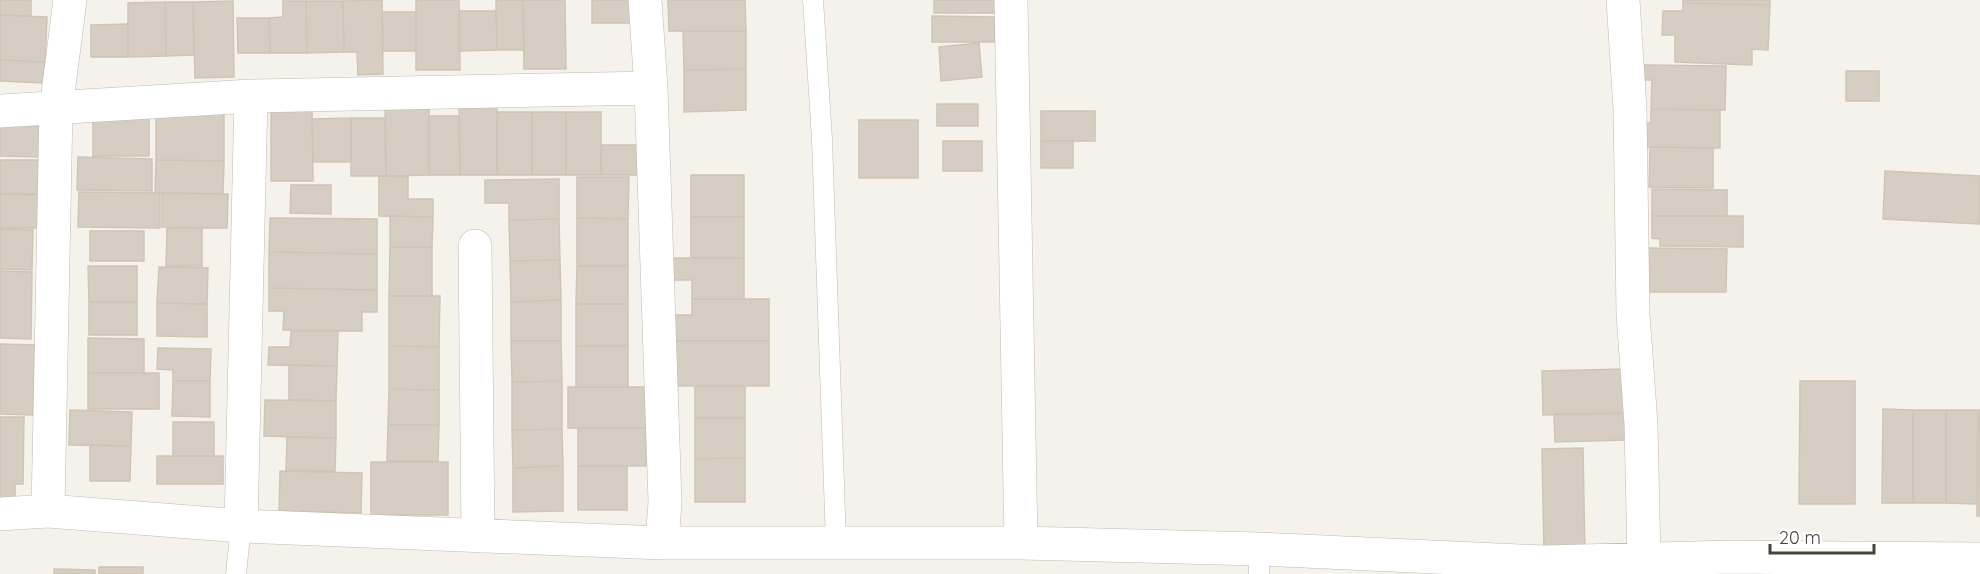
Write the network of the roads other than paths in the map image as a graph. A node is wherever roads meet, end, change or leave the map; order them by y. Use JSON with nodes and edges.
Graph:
{"nodes":[{"id":1,"x":70,"y":0,"type":"edge"},
{"id":2,"x":645,"y":0,"type":"edge"},
{"id":3,"x":813,"y":0,"type":"edge"},
{"id":4,"x":1011,"y":0,"type":"edge"},
{"id":5,"x":1623,"y":0,"type":"edge"},
{"id":6,"x":651,"y":88,"type":"junction"},
{"id":7,"x":251,"y":96,"type":"junction"},
{"id":8,"x":56,"y":109,"type":"junction"},
{"id":9,"x":0,"y":111,"type":"edge"},
{"id":10,"x":475,"y":246,"type":"dead end"},
{"id":11,"x":48,"y":511,"type":"junction"},
{"id":12,"x":0,"y":514,"type":"edge"},
{"id":13,"x":241,"y":526,"type":"junction"},
{"id":14,"x":478,"y":536,"type":"junction"},
{"id":15,"x":662,"y":543,"type":"junction"},
{"id":16,"x":836,"y":543,"type":"junction"},
{"id":17,"x":1021,"y":543,"type":"junction"},
{"id":18,"x":1644,"y":559,"type":"junction"},
{"id":19,"x":1980,"y":559,"type":"edge"},
{"id":20,"x":1259,"y":561,"type":"edge"},
{"id":21,"x":1544,"y":568,"type":"edge"},
{"id":22,"x":236,"y":574,"type":"edge"}],
"edges":[{"from":1,"to":8,"type":"street"},
{"from":2,"to":6,"type":"street"},
{"from":3,"to":16,"type":"lane"},
{"from":4,"to":17,"type":"street"},
{"from":5,"to":18,"type":"street"},
{"from":6,"to":7,"type":"street"},
{"from":6,"to":15,"type":"street"},
{"from":7,"to":8,"type":"street"},
{"from":7,"to":13,"type":"street"},
{"from":8,"to":9,"type":"street"},
{"from":8,"to":11,"type":"street"},
{"from":10,"to":14,"type":"street"},
{"from":11,"to":12,"type":"street"},
{"from":11,"to":13,"type":"street"},
{"from":13,"to":14,"type":"street"},
{"from":13,"to":22,"type":"lane"},
{"from":14,"to":15,"type":"street"},
{"from":15,"to":16,"type":"street"},
{"from":16,"to":17,"type":"street"},
{"from":17,"to":20,"type":"street"},
{"from":18,"to":19,"type":"street"},
{"from":18,"to":21,"type":"street"},
{"from":20,"to":21,"type":"street"}]}
